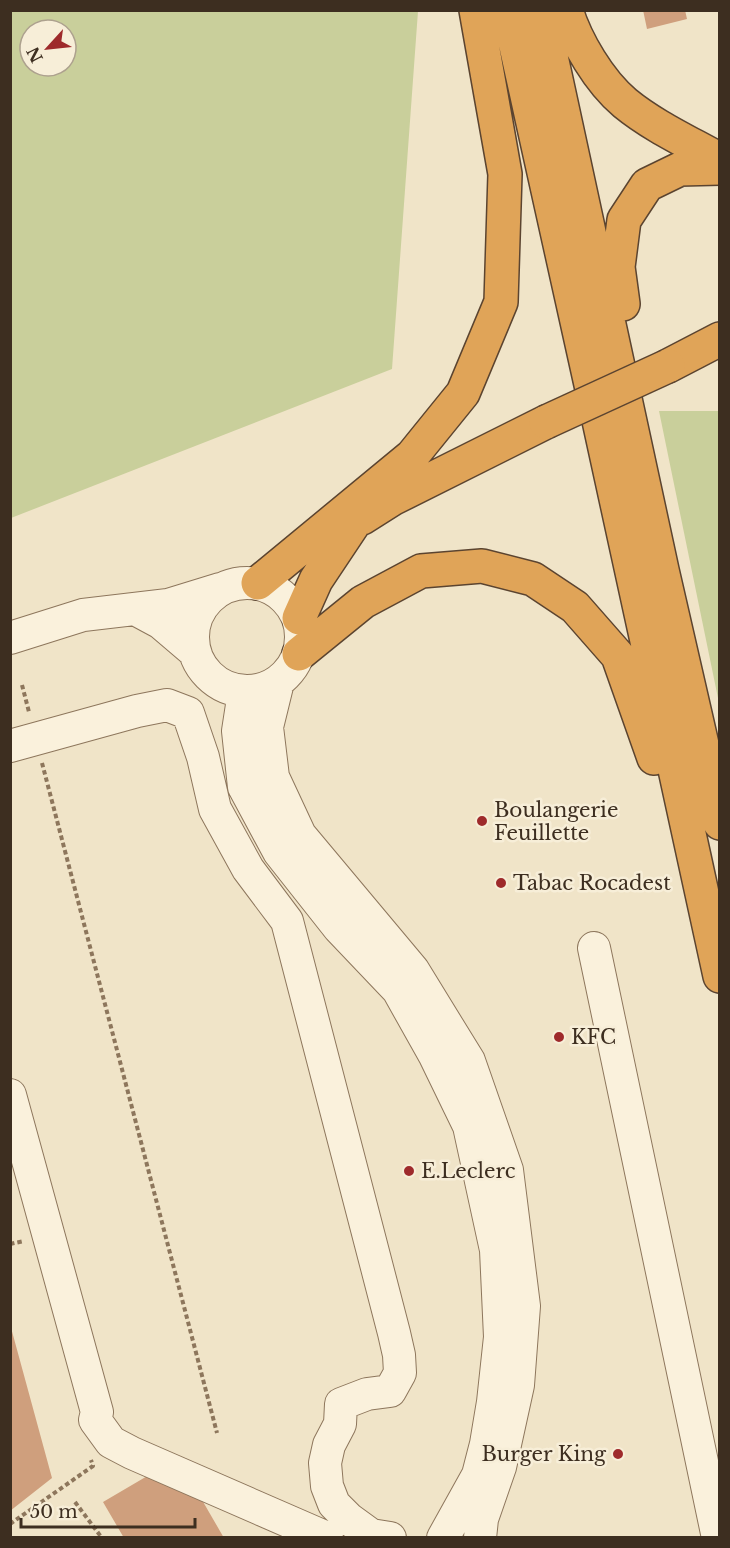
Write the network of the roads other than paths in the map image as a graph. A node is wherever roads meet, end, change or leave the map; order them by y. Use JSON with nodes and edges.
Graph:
{"nodes":[{"id":1,"x":476,"y":10,"type":"edge"},
{"id":2,"x":508,"y":10,"type":"edge"},
{"id":3,"x":542,"y":10,"type":"edge"},
{"id":4,"x":566,"y":10,"type":"edge"},
{"id":5,"x":720,"y":160,"type":"edge"},
{"id":6,"x":720,"y":168,"type":"edge"},
{"id":7,"x":720,"y":339,"type":"edge"},
{"id":8,"x":354,"y":523,"type":"junction"},
{"id":9,"x":303,"y":546,"type":"junction"},
{"id":10,"x":662,"y":570,"type":"junction"},
{"id":11,"x":258,"y":583,"type":"junction"},
{"id":12,"x":220,"y":590,"type":"junction"},
{"id":13,"x":135,"y":609,"type":"junction"},
{"id":14,"x":299,"y":618,"type":"junction"},
{"id":15,"x":10,"y":638,"type":"edge"},
{"id":16,"x":195,"y":652,"type":"junction"},
{"id":17,"x":299,"y":654,"type":"junction"},
{"id":18,"x":278,"y":682,"type":"junction"},
{"id":19,"x":244,"y":692,"type":"junction"},
{"id":20,"x":23,"y":743,"type":"edge"},
{"id":21,"x":720,"y":823,"type":"edge"},
{"id":22,"x":692,"y":851,"type":"junction"},
{"id":23,"x":594,"y":948,"type":"dead end"},
{"id":24,"x":720,"y":976,"type":"edge"},
{"id":25,"x":10,"y":1095,"type":"edge"},
{"id":26,"x":327,"y":1538,"type":"edge"},
{"id":27,"x":390,"y":1538,"type":"edge"},
{"id":28,"x":443,"y":1538,"type":"edge"},
{"id":29,"x":480,"y":1538,"type":"edge"},
{"id":30,"x":718,"y":1538,"type":"edge"}],
"edges":[{"from":1,"to":9,"type":"highway"},
{"from":2,"to":22,"type":"highway"},
{"from":3,"to":10,"type":"highway"},
{"from":4,"to":5,"type":"highway"},
{"from":6,"to":10,"type":"highway"},
{"from":7,"to":8,"type":"highway","bridge":true},
{"from":8,"to":9,"type":"highway"},
{"from":8,"to":14,"type":"highway"},
{"from":9,"to":11,"type":"highway"},
{"from":10,"to":21,"type":"highway"},
{"from":11,"to":12,"type":"street"},
{"from":11,"to":14,"type":"street"},
{"from":12,"to":13,"type":"street"},
{"from":12,"to":16,"type":"street"},
{"from":13,"to":15,"type":"street"},
{"from":13,"to":16,"type":"street"},
{"from":14,"to":17,"type":"street"},
{"from":16,"to":19,"type":"street"},
{"from":17,"to":18,"type":"street"},
{"from":17,"to":22,"type":"highway"},
{"from":18,"to":19,"type":"street"},
{"from":18,"to":29,"type":"street"},
{"from":19,"to":28,"type":"street"},
{"from":20,"to":27,"type":"street"},
{"from":22,"to":24,"type":"highway"},
{"from":23,"to":30,"type":"street"},
{"from":25,"to":26,"type":"street"}]}
